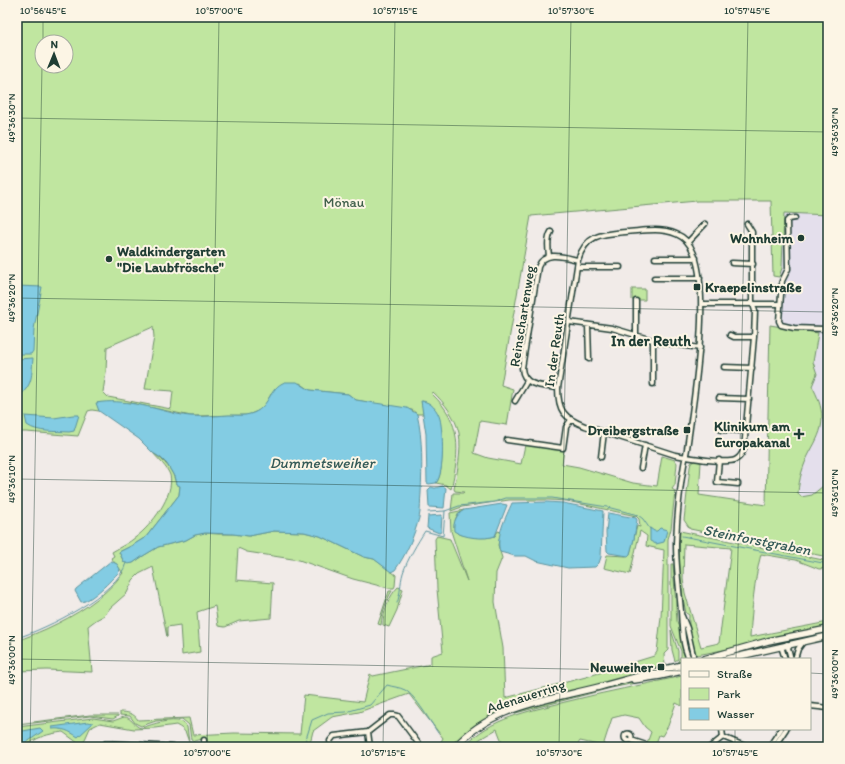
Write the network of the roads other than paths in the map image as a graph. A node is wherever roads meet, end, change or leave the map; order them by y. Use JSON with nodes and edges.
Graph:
{"nodes":[{"id":1,"x":795,"y":218,"type":"dead end"},
{"id":2,"x":705,"y":224,"type":"dead end"},
{"id":3,"x":747,"y":224,"type":"dead end"},
{"id":4,"x":551,"y":232,"type":"dead end"},
{"id":5,"x":688,"y":242,"type":"junction"},
{"id":6,"x":549,"y":256,"type":"junction"},
{"id":7,"x":655,"y":258,"type":"dead end"},
{"id":8,"x":696,"y":258,"type":"junction"},
{"id":9,"x":578,"y":260,"type":"junction"},
{"id":10,"x":732,"y":263,"type":"dead end"},
{"id":11,"x":753,"y":264,"type":"junction"},
{"id":12,"x":577,"y":267,"type":"junction"},
{"id":13,"x":620,"y":267,"type":"dead end"},
{"id":14,"x":654,"y":278,"type":"dead end"},
{"id":15,"x":700,"y":278,"type":"junction"},
{"id":16,"x":636,"y":301,"type":"dead end"},
{"id":17,"x":701,"y":304,"type":"junction"},
{"id":18,"x":753,"y":304,"type":"junction"},
{"id":19,"x":780,"y":304,"type":"junction"},
{"id":20,"x":569,"y":322,"type":"junction"},
{"id":21,"x":588,"y":325,"type":"junction"},
{"id":22,"x":828,"y":327,"type":"edge"},
{"id":23,"x":636,"y":335,"type":"junction"},
{"id":24,"x":730,"y":335,"type":"dead end"},
{"id":25,"x":754,"y":337,"type":"junction"},
{"id":26,"x":653,"y":340,"type":"junction"},
{"id":27,"x":700,"y":348,"type":"junction"},
{"id":28,"x":589,"y":359,"type":"dead end"},
{"id":29,"x":724,"y":368,"type":"dead end"},
{"id":30,"x":752,"y":368,"type":"junction"},
{"id":31,"x":527,"y":381,"type":"junction"},
{"id":32,"x":653,"y":384,"type":"dead end"},
{"id":33,"x":558,"y":388,"type":"junction"},
{"id":34,"x":719,"y":398,"type":"dead end"},
{"id":35,"x":749,"y":399,"type":"junction"},
{"id":36,"x":515,"y":401,"type":"dead end"},
{"id":37,"x":571,"y":420,"type":"junction"},
{"id":38,"x":720,"y":428,"type":"dead end"},
{"id":39,"x":746,"y":431,"type":"junction"},
{"id":40,"x":604,"y":432,"type":"junction"},
{"id":41,"x":507,"y":440,"type":"dead end"},
{"id":42,"x":645,"y":445,"type":"junction"},
{"id":43,"x":601,"y":457,"type":"dead end"},
{"id":44,"x":686,"y":457,"type":"junction"},
{"id":45,"x":719,"y":460,"type":"junction"},
{"id":46,"x":641,"y":468,"type":"dead end"},
{"id":47,"x":738,"y":484,"type":"dead end"},
{"id":48,"x":681,"y":614,"type":"junction"},
{"id":49,"x":828,"y":629,"type":"edge"},
{"id":50,"x":828,"y":636,"type":"edge"},
{"id":51,"x":783,"y":638,"type":"junction"},
{"id":52,"x":805,"y":640,"type":"junction"},
{"id":53,"x":784,"y":645,"type":"junction"},
{"id":54,"x":689,"y":658,"type":"edge"},
{"id":55,"x":693,"y":658,"type":"edge"},
{"id":56,"x":708,"y":658,"type":"edge"},
{"id":57,"x":731,"y":658,"type":"edge"},
{"id":58,"x":785,"y":658,"type":"edge"},
{"id":59,"x":790,"y":658,"type":"edge"},
{"id":60,"x":795,"y":658,"type":"edge"},
{"id":61,"x":681,"y":665,"type":"edge"},
{"id":62,"x":681,"y":671,"type":"edge"},
{"id":63,"x":614,"y":683,"type":"junction"},
{"id":64,"x":811,"y":706,"type":"edge"},
{"id":65,"x":828,"y":708,"type":"edge"},
{"id":66,"x":722,"y":730,"type":"edge"},
{"id":67,"x":779,"y":730,"type":"edge"},
{"id":68,"x":785,"y":730,"type":"edge"},
{"id":69,"x":368,"y":732,"type":"junction"},
{"id":70,"x":723,"y":738,"type":"junction"},
{"id":71,"x":204,"y":740,"type":"dead end"},
{"id":72,"x":631,"y":740,"type":"dead end"},
{"id":73,"x":828,"y":741,"type":"edge"},
{"id":74,"x":646,"y":746,"type":"edge"},
{"id":75,"x":103,"y":747,"type":"edge"},
{"id":76,"x":173,"y":747,"type":"edge"},
{"id":77,"x":204,"y":747,"type":"edge"},
{"id":78,"x":331,"y":747,"type":"edge"},
{"id":79,"x":370,"y":747,"type":"edge"},
{"id":80,"x":421,"y":747,"type":"edge"},
{"id":81,"x":455,"y":747,"type":"edge"},
{"id":82,"x":710,"y":747,"type":"edge"},
{"id":83,"x":747,"y":747,"type":"edge"},
{"id":84,"x":769,"y":747,"type":"edge"},
{"id":85,"x":774,"y":747,"type":"edge"},
{"id":86,"x":826,"y":747,"type":"edge"}],
"edges":[{"from":1,"to":19,"type":"street"},
{"from":2,"to":5,"type":"street"},
{"from":3,"to":11,"type":"street"},
{"from":4,"to":6,"type":"street","name":"Reinschartenweg"},
{"from":5,"to":8,"type":"street"},
{"from":5,"to":9,"type":"street","name":"In der Reuth"},
{"from":6,"to":9,"type":"street","name":"Reinschartenweg"},
{"from":6,"to":31,"type":"street","name":"Reinschartenweg"},
{"from":7,"to":8,"type":"street"},
{"from":8,"to":15,"type":"street"},
{"from":9,"to":12,"type":"street","name":"In der Reuth"},
{"from":10,"to":11,"type":"street"},
{"from":11,"to":18,"type":"street"},
{"from":12,"to":13,"type":"street"},
{"from":12,"to":20,"type":"street","name":"In der Reuth"},
{"from":14,"to":15,"type":"street"},
{"from":15,"to":17,"type":"street"},
{"from":16,"to":23,"type":"street"},
{"from":17,"to":18,"type":"street"},
{"from":17,"to":27,"type":"street"},
{"from":18,"to":19,"type":"street"},
{"from":18,"to":25,"type":"street"},
{"from":19,"to":22,"type":"street"},
{"from":20,"to":21,"type":"street"},
{"from":20,"to":33,"type":"street","name":"In der Reuth"},
{"from":21,"to":23,"type":"street"},
{"from":21,"to":28,"type":"street"},
{"from":23,"to":26,"type":"street"},
{"from":24,"to":25,"type":"street"},
{"from":25,"to":30,"type":"street"},
{"from":26,"to":27,"type":"street"},
{"from":26,"to":32,"type":"street"},
{"from":27,"to":44,"type":"street"},
{"from":29,"to":30,"type":"street"},
{"from":30,"to":35,"type":"street"},
{"from":31,"to":33,"type":"street","name":"Reinschartenweg"},
{"from":31,"to":36,"type":"street","name":"Reinschartenweg"},
{"from":33,"to":37,"type":"street","name":"In der Reuth"},
{"from":34,"to":35,"type":"street"},
{"from":35,"to":39,"type":"street"},
{"from":37,"to":40,"type":"street"},
{"from":37,"to":41,"type":"street"},
{"from":38,"to":39,"type":"street"},
{"from":39,"to":45,"type":"street"},
{"from":40,"to":42,"type":"street"},
{"from":40,"to":43,"type":"street"},
{"from":42,"to":44,"type":"street"},
{"from":42,"to":46,"type":"street"},
{"from":44,"to":45,"type":"street"},
{"from":44,"to":48,"type":"street"},
{"from":45,"to":47,"type":"street"},
{"from":48,"to":54,"type":"street"},
{"from":48,"to":55,"type":"street"},
{"from":49,"to":51,"type":"main road"},
{"from":50,"to":52,"type":"main road"},
{"from":51,"to":53,"type":"main road"},
{"from":51,"to":56,"type":"main road"},
{"from":52,"to":53,"type":"main road"},
{"from":52,"to":60,"type":"street"},
{"from":53,"to":57,"type":"main road"},
{"from":53,"to":58,"type":"street"},
{"from":53,"to":59,"type":"street"},
{"from":61,"to":63,"type":"main road","name":"Adenauerring"},
{"from":62,"to":63,"type":"main road","name":"Adenauerring"},
{"from":63,"to":81,"type":"main road","name":"Adenauerring"},
{"from":64,"to":65,"type":"street"},
{"from":66,"to":70,"type":"street"},
{"from":67,"to":84,"type":"street"},
{"from":68,"to":85,"type":"street"},
{"from":69,"to":78,"type":"street"},
{"from":69,"to":79,"type":"street"},
{"from":69,"to":80,"type":"street"},
{"from":70,"to":82,"type":"street"},
{"from":70,"to":83,"type":"street"},
{"from":71,"to":77,"type":"street"},
{"from":72,"to":74,"type":"street"},
{"from":73,"to":86,"type":"street"},
{"from":75,"to":76,"type":"street"}]}
